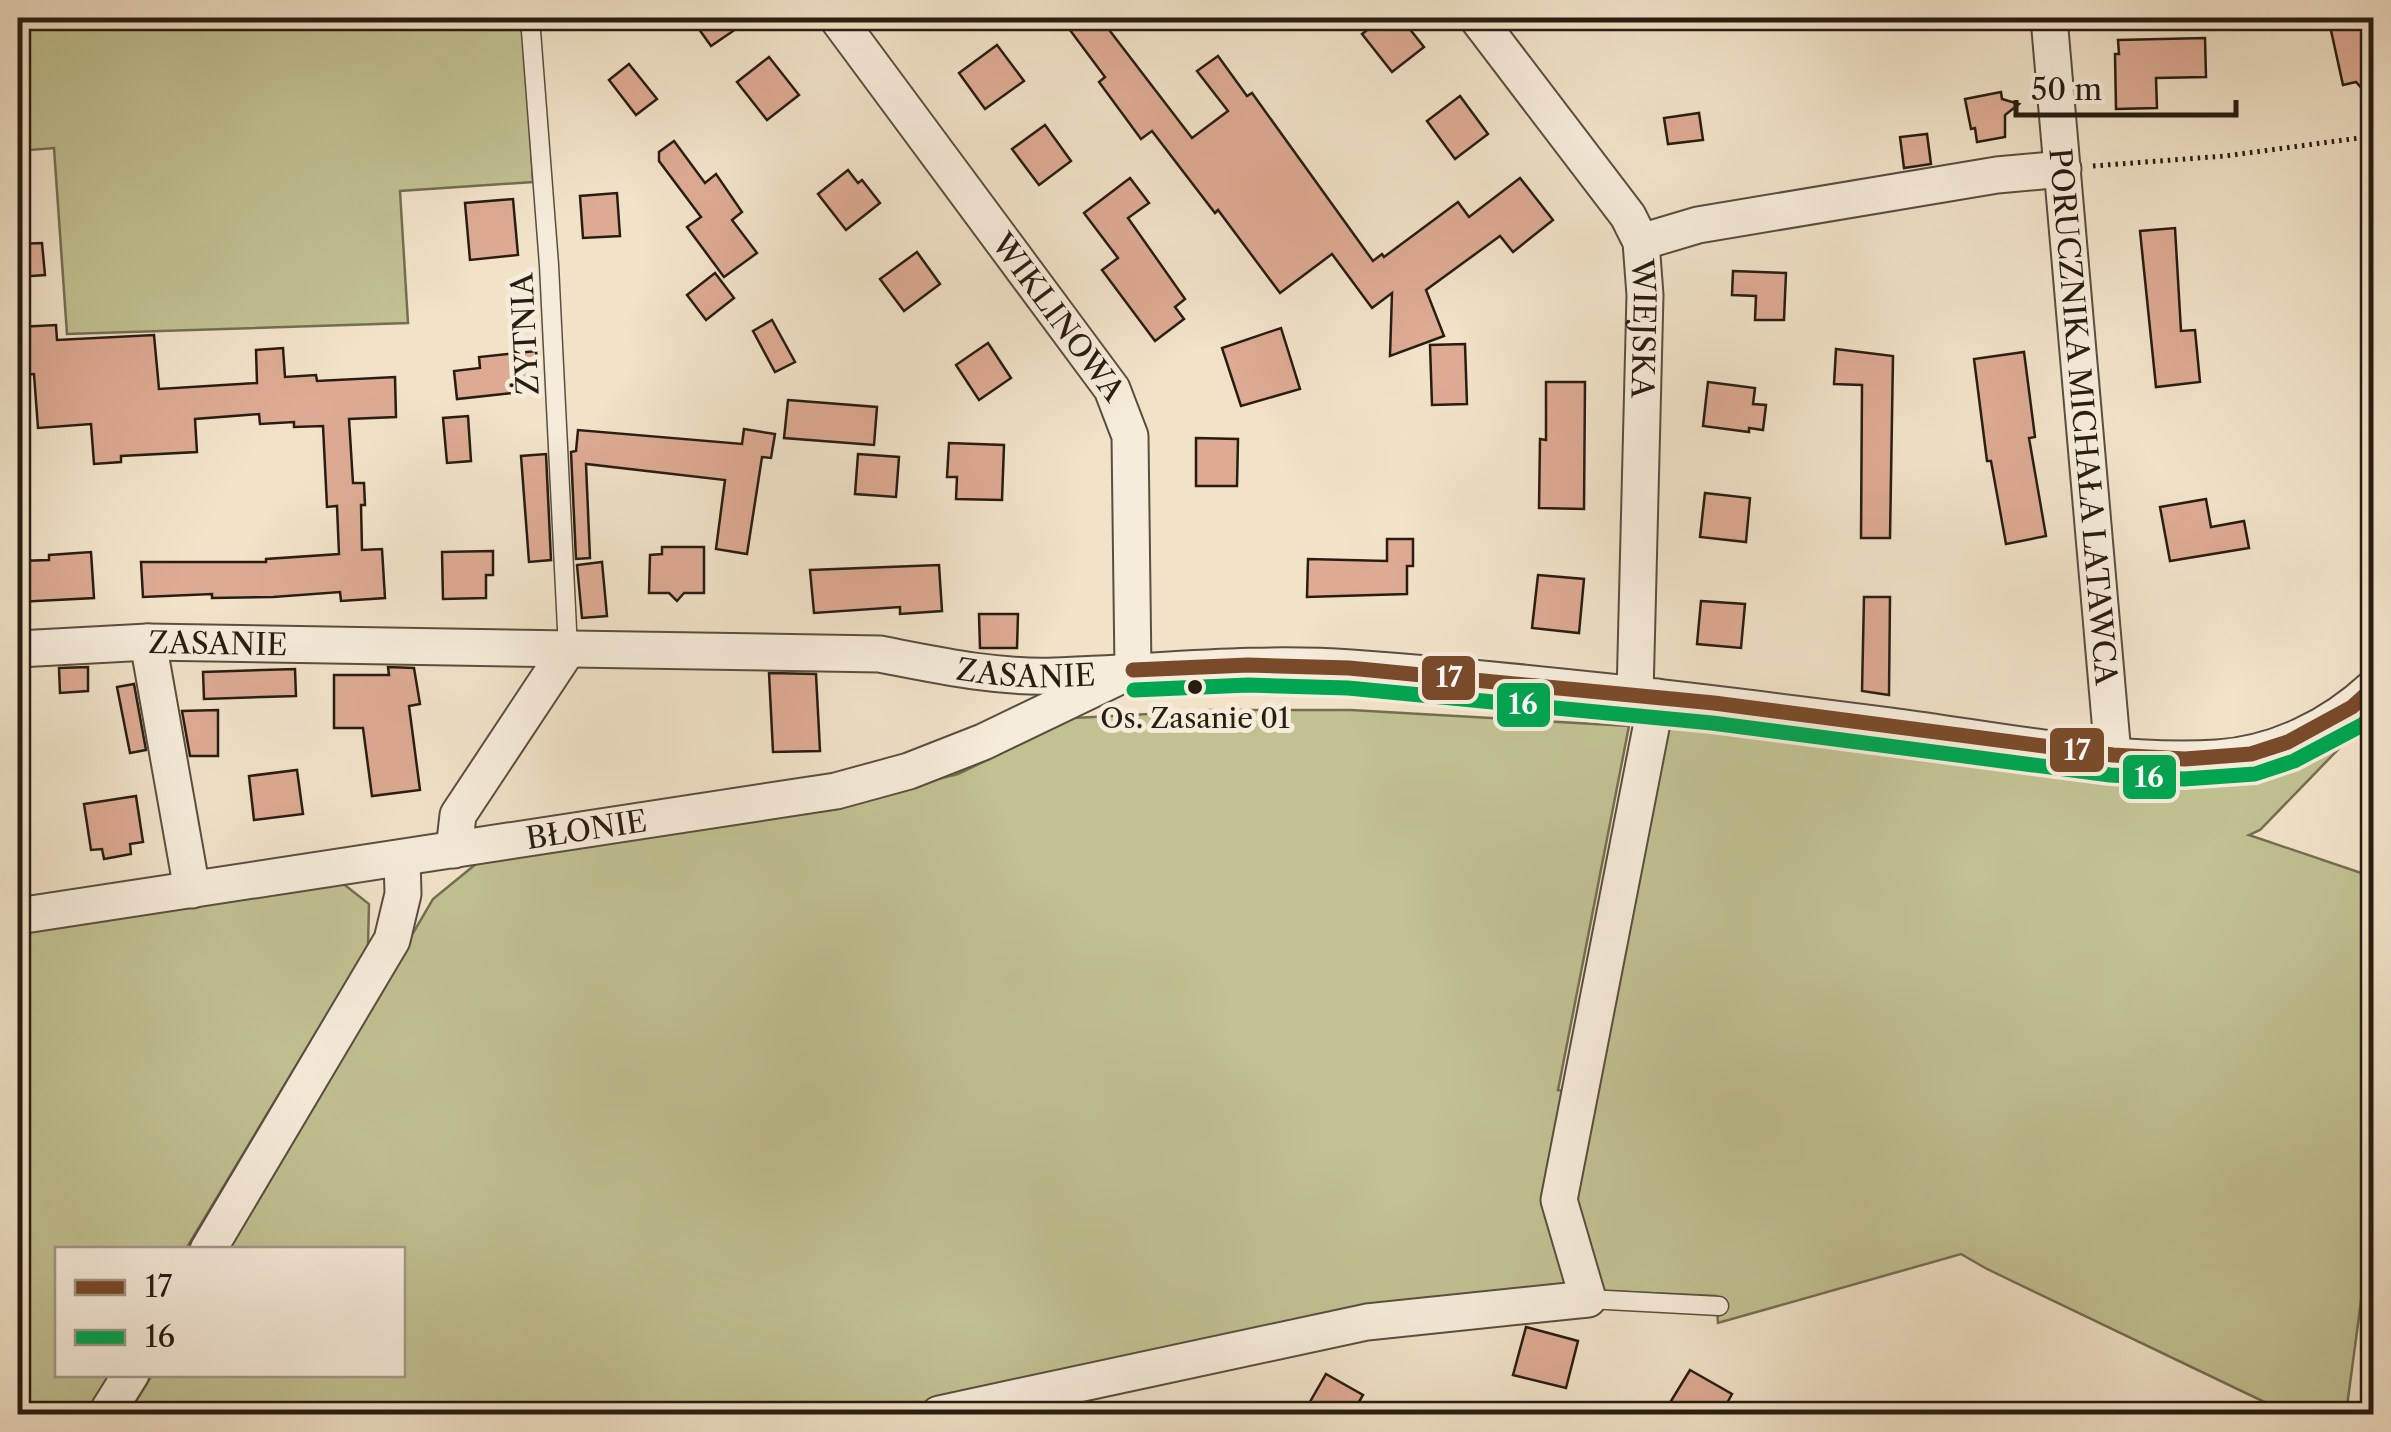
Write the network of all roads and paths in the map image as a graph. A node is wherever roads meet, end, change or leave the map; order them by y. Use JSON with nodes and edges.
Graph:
{"nodes":[{"id":1,"x":530,"y":18,"type":"edge"},
{"id":2,"x":837,"y":18,"type":"edge"},
{"id":3,"x":1477,"y":18,"type":"edge"},
{"id":4,"x":2049,"y":18,"type":"edge"},
{"id":5,"x":2374,"y":136,"type":"edge"},
{"id":6,"x":2063,"y":169,"type":"junction"},
{"id":7,"x":1641,"y":242,"type":"junction"},
{"id":8,"x":148,"y":642,"type":"junction"},
{"id":9,"x":18,"y":649,"type":"edge"},
{"id":10,"x":568,"y":649,"type":"junction"},
{"id":11,"x":1133,"y":670,"type":"junction"},
{"id":12,"x":2374,"y":687,"type":"edge"},
{"id":13,"x":1646,"y":696,"type":"junction"},
{"id":14,"x":2113,"y":754,"type":"junction"},
{"id":15,"x":454,"y":850,"type":"junction"},
{"id":16,"x":402,"y":858,"type":"junction"},
{"id":17,"x":192,"y":890,"type":"junction"},
{"id":18,"x":18,"y":916,"type":"edge"},
{"id":19,"x":210,"y":1247,"type":"edge"},
{"id":20,"x":1588,"y":1298,"type":"junction"},
{"id":21,"x":1718,"y":1306,"type":"dead end"},
{"id":22,"x":129,"y":1377,"type":"edge"},
{"id":23,"x":106,"y":1414,"type":"edge"},
{"id":24,"x":939,"y":1414,"type":"edge"}],
"edges":[{"from":1,"to":10,"type":"lane","name":"ŻYTNIA"},
{"from":2,"to":11,"type":"street","name":"WIKLINOWA"},
{"from":3,"to":7,"type":"street","name":"WIEJSKA"},
{"from":4,"to":6,"type":"street","name":"PORUCZNIKA MICHAŁA LATAWCA"},
{"from":5,"to":6,"type":"path"},
{"from":6,"to":7,"type":"street"},
{"from":6,"to":14,"type":"street","name":"PORUCZNIKA MICHAŁA LATAWCA"},
{"from":7,"to":13,"type":"street","name":"WIEJSKA"},
{"from":8,"to":9,"type":"street","name":"ZASANIE"},
{"from":8,"to":10,"type":"street","name":"ZASANIE"},
{"from":8,"to":17,"type":"street"},
{"from":10,"to":11,"type":"street","name":"ZASANIE"},
{"from":10,"to":15,"type":"street"},
{"from":11,"to":13,"type":"street","name":"ZASANIE"},
{"from":11,"to":15,"type":"street","name":"BŁONIE"},
{"from":12,"to":14,"type":"street","name":"ZASANIE"},
{"from":13,"to":14,"type":"street","name":"ZASANIE"},
{"from":13,"to":20,"type":"street","name":"WIEJSKA"},
{"from":15,"to":16,"type":"street","name":"BŁONIE"},
{"from":16,"to":17,"type":"street","name":"BŁONIE"},
{"from":16,"to":19,"type":"street"},
{"from":17,"to":18,"type":"street","name":"BŁONIE"},
{"from":20,"to":21,"type":"lane"},
{"from":20,"to":24,"type":"street"},
{"from":22,"to":23,"type":"street"}]}
